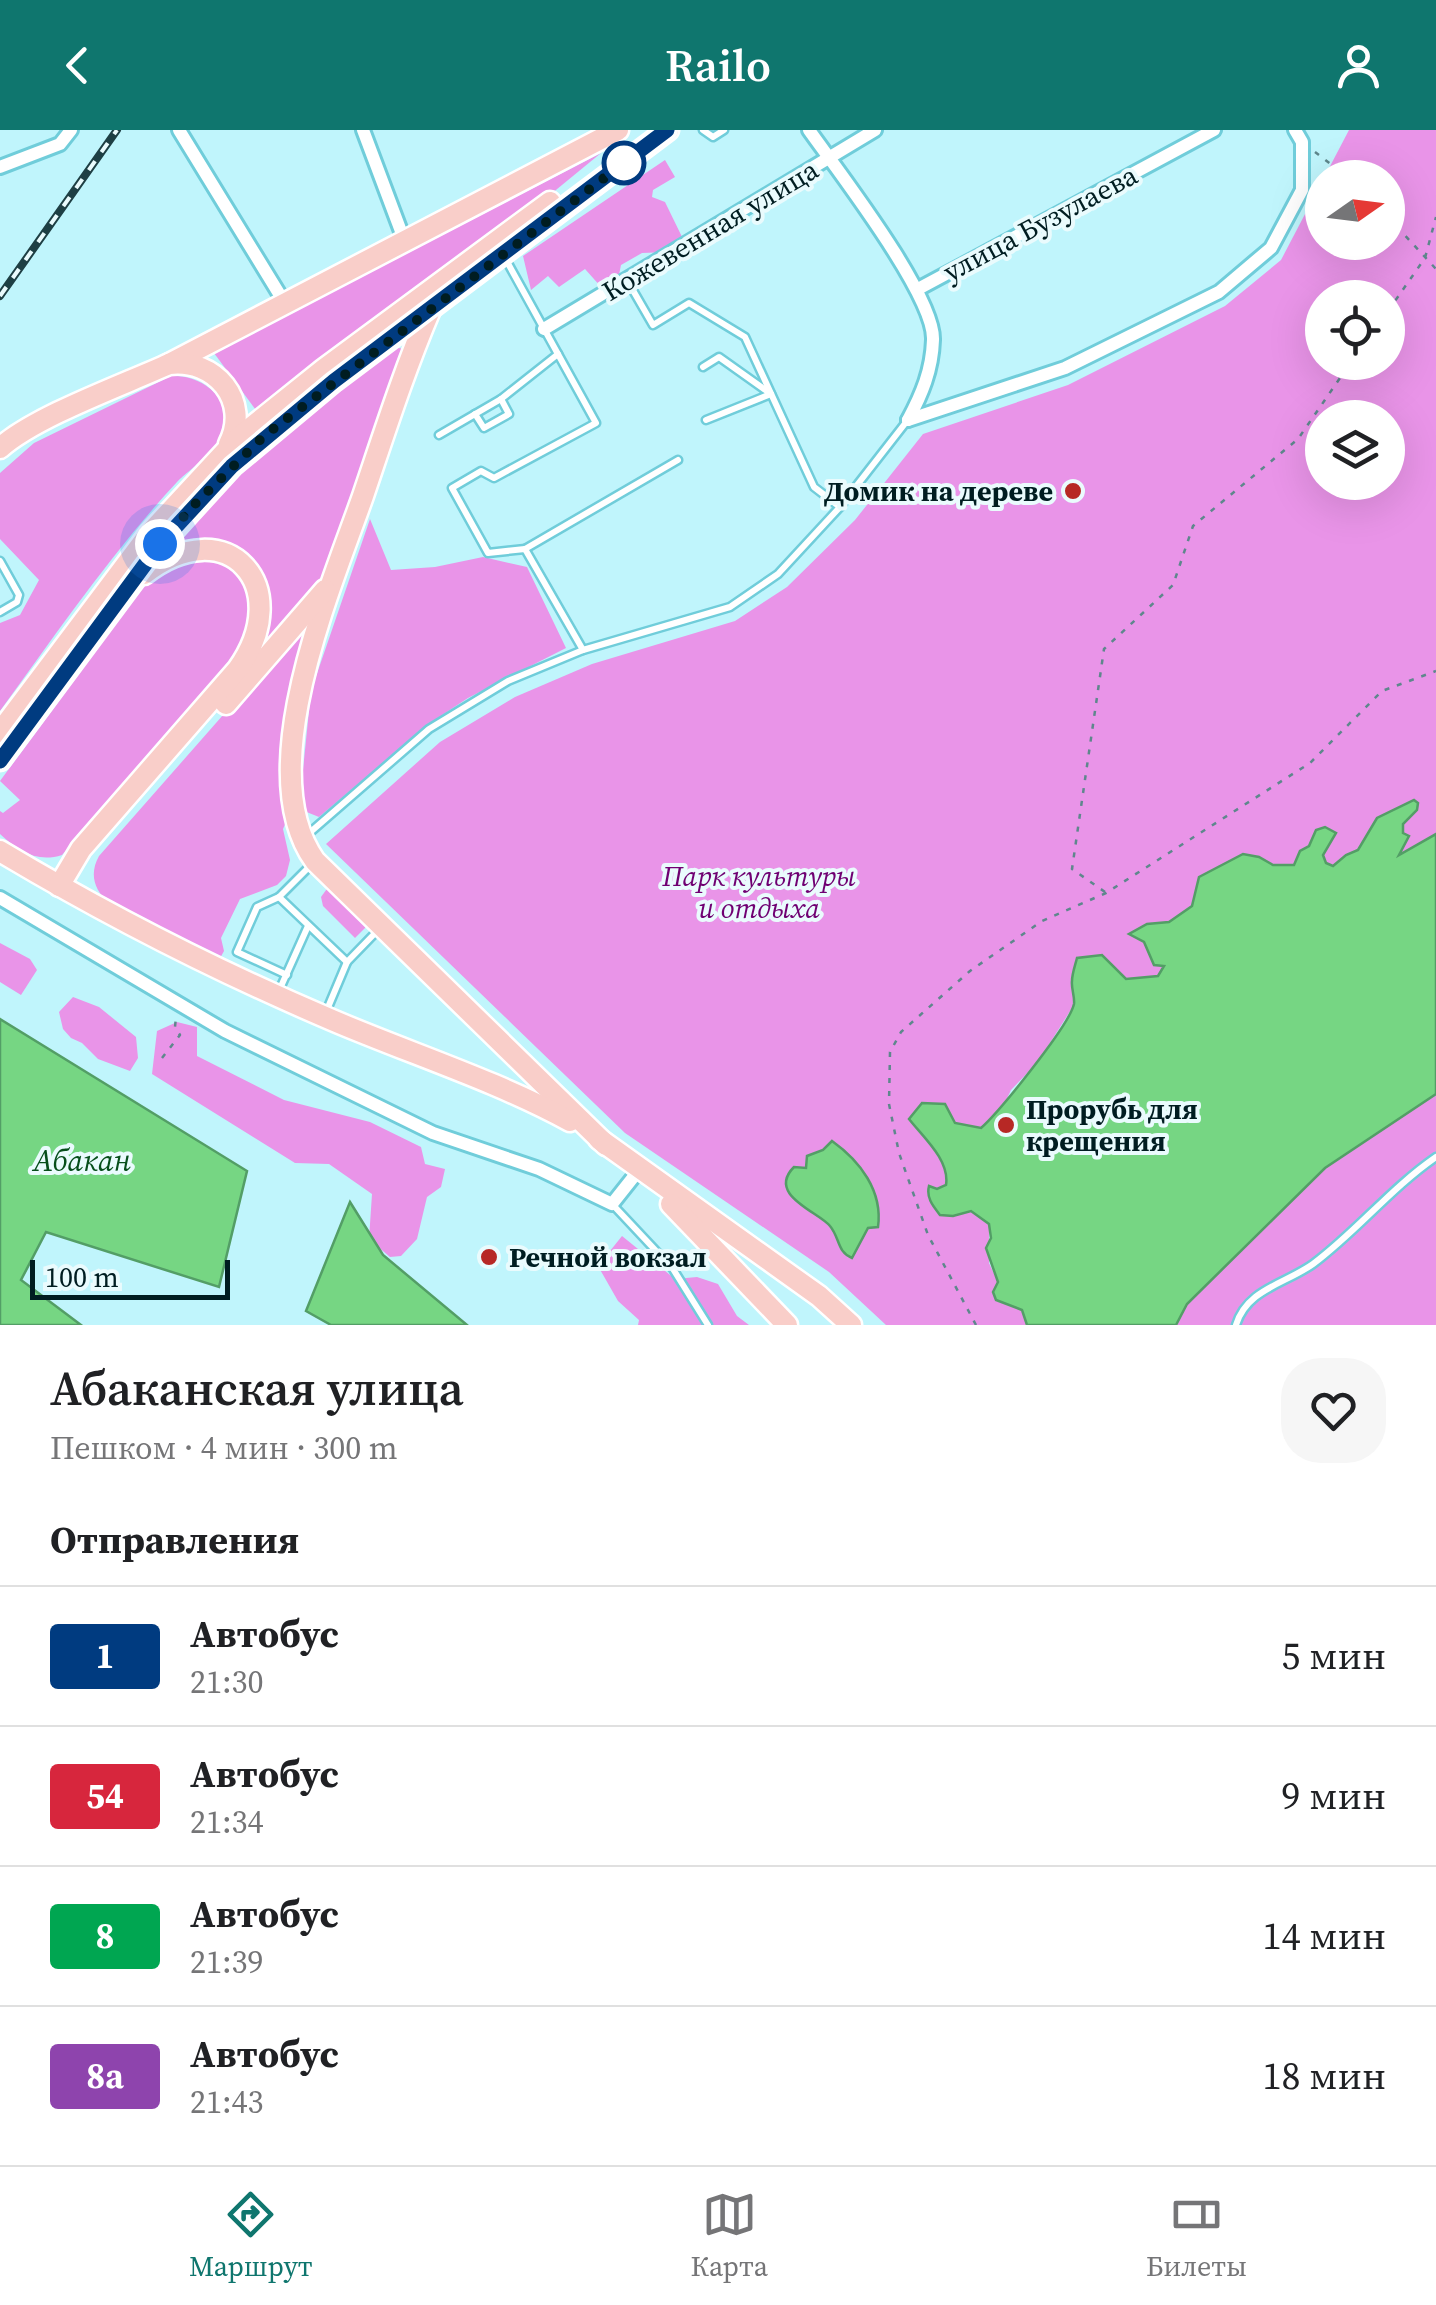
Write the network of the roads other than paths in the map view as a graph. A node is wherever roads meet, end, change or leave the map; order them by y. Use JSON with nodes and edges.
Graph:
{"nodes":[{"id":1,"x":71,"y":130,"type":"edge"},
{"id":2,"x":179,"y":130,"type":"edge"},
{"id":3,"x":363,"y":130,"type":"edge"},
{"id":4,"x":618,"y":130,"type":"edge"},
{"id":5,"x":648,"y":130,"type":"edge"},
{"id":6,"x":668,"y":130,"type":"edge"},
{"id":7,"x":703,"y":130,"type":"edge"},
{"id":8,"x":724,"y":130,"type":"edge"},
{"id":9,"x":810,"y":130,"type":"edge"},
{"id":10,"x":875,"y":130,"type":"edge"},
{"id":11,"x":1214,"y":130,"type":"edge"},
{"id":12,"x":1298,"y":136,"type":"edge"},
{"id":13,"x":830,"y":159,"type":"junction"},
{"id":14,"x":0,"y":166,"type":"edge"},
{"id":15,"x":405,"y":242,"type":"junction"},
{"id":16,"x":503,"y":254,"type":"junction"},
{"id":17,"x":626,"y":279,"type":"junction"},
{"id":18,"x":918,"y":288,"type":"junction"},
{"id":19,"x":286,"y":305,"type":"junction"},
{"id":20,"x":430,"y":310,"type":"junction"},
{"id":21,"x":544,"y":329,"type":"junction"},
{"id":22,"x":558,"y":354,"type":"junction"},
{"id":23,"x":169,"y":364,"type":"junction"},
{"id":24,"x":703,"y":367,"type":"dead end"},
{"id":25,"x":771,"y":394,"type":"junction"},
{"id":26,"x":501,"y":399,"type":"junction"},
{"id":27,"x":475,"y":414,"type":"junction"},
{"id":28,"x":706,"y":420,"type":"dead end"},
{"id":29,"x":908,"y":420,"type":"junction"},
{"id":30,"x":439,"y":435,"type":"dead end"},
{"id":31,"x":0,"y":445,"type":"edge"},
{"id":32,"x":222,"y":454,"type":"junction"},
{"id":33,"x":678,"y":460,"type":"dead end"},
{"id":34,"x":840,"y":507,"type":"junction"},
{"id":35,"x":524,"y":549,"type":"junction"},
{"id":36,"x":0,"y":561,"type":"edge"},
{"id":37,"x":339,"y":564,"type":"junction"},
{"id":38,"x":121,"y":596,"type":"junction"},
{"id":39,"x":0,"y":612,"type":"edge"},
{"id":40,"x":584,"y":650,"type":"junction"},
{"id":41,"x":0,"y":732,"type":"edge"},
{"id":42,"x":0,"y":760,"type":"edge"},
{"id":43,"x":302,"y":840,"type":"junction"},
{"id":44,"x":0,"y":850,"type":"edge"},
{"id":45,"x":315,"y":861,"type":"junction"},
{"id":46,"x":58,"y":886,"type":"junction"},
{"id":47,"x":280,"y":897,"type":"junction"},
{"id":48,"x":0,"y":898,"type":"edge"},
{"id":49,"x":308,"y":926,"type":"junction"},
{"id":50,"x":380,"y":927,"type":"junction"},
{"id":51,"x":347,"y":962,"type":"junction"},
{"id":52,"x":287,"y":974,"type":"junction"},
{"id":53,"x":277,"y":996,"type":"junction"},
{"id":54,"x":324,"y":1017,"type":"junction"},
{"id":55,"x":606,"y":1144,"type":"junction"},
{"id":56,"x":1436,"y":1157,"type":"edge"},
{"id":57,"x":639,"y":1170,"type":"junction"},
{"id":58,"x":612,"y":1204,"type":"junction"},
{"id":59,"x":708,"y":1325,"type":"edge"},
{"id":60,"x":788,"y":1325,"type":"edge"},
{"id":61,"x":850,"y":1325,"type":"edge"},
{"id":62,"x":1236,"y":1325,"type":"edge"}],
"edges":[{"from":1,"to":14,"type":"street"},
{"from":2,"to":19,"type":"street"},
{"from":3,"to":15,"type":"street"},
{"from":4,"to":15,"type":"main road"},
{"from":5,"to":32,"type":"main road"},
{"from":6,"to":16,"type":"main road"},
{"from":7,"to":8,"type":"lane"},
{"from":9,"to":13,"type":"street"},
{"from":10,"to":13,"type":"street","name":"Кожевенная улица"},
{"from":11,"to":18,"type":"street","name":"улица Бузулаева"},
{"from":12,"to":29,"type":"street"},
{"from":13,"to":17,"type":"street","name":"Кожевенная улица"},
{"from":13,"to":18,"type":"street"},
{"from":15,"to":19,"type":"main road"},
{"from":16,"to":20,"type":"main road"},
{"from":16,"to":21,"type":"lane"},
{"from":17,"to":21,"type":"street","name":"Кожевенная улица"},
{"from":17,"to":25,"type":"lane"},
{"from":18,"to":29,"type":"street"},
{"from":19,"to":23,"type":"main road"},
{"from":20,"to":37,"type":"main road"},
{"from":20,"to":38,"type":"main road"},
{"from":21,"to":22,"type":"lane"},
{"from":22,"to":26,"type":"lane"},
{"from":22,"to":35,"type":"lane"},
{"from":23,"to":31,"type":"main road"},
{"from":23,"to":32,"type":"main road"},
{"from":24,"to":25,"type":"lane"},
{"from":25,"to":28,"type":"lane"},
{"from":25,"to":34,"type":"lane"},
{"from":26,"to":27,"type":"lane"},
{"from":26,"to":27,"type":"lane"},
{"from":27,"to":30,"type":"lane"},
{"from":29,"to":34,"type":"lane"},
{"from":32,"to":41,"type":"main road"},
{"from":33,"to":35,"type":"lane"},
{"from":34,"to":40,"type":"lane"},
{"from":35,"to":40,"type":"lane"},
{"from":36,"to":39,"type":"lane"},
{"from":37,"to":43,"type":"main road"},
{"from":37,"to":46,"type":"main road"},
{"from":38,"to":42,"type":"main road"},
{"from":38,"to":46,"type":"main road"},
{"from":40,"to":43,"type":"lane"},
{"from":43,"to":45,"type":"main road"},
{"from":44,"to":46,"type":"main road"},
{"from":45,"to":47,"type":"lane"},
{"from":45,"to":50,"type":"main road"},
{"from":46,"to":53,"type":"main road"},
{"from":47,"to":49,"type":"lane"},
{"from":47,"to":52,"type":"lane"},
{"from":48,"to":58,"type":"street"},
{"from":49,"to":51,"type":"lane"},
{"from":49,"to":52,"type":"lane"},
{"from":50,"to":51,"type":"lane"},
{"from":50,"to":55,"type":"main road"},
{"from":51,"to":54,"type":"lane"},
{"from":52,"to":53,"type":"lane"},
{"from":53,"to":54,"type":"main road"},
{"from":54,"to":55,"type":"main road"},
{"from":55,"to":57,"type":"main road"},
{"from":56,"to":62,"type":"lane"},
{"from":57,"to":58,"type":"street"},
{"from":57,"to":60,"type":"main road"},
{"from":57,"to":61,"type":"main road"},
{"from":58,"to":59,"type":"lane"}]}
